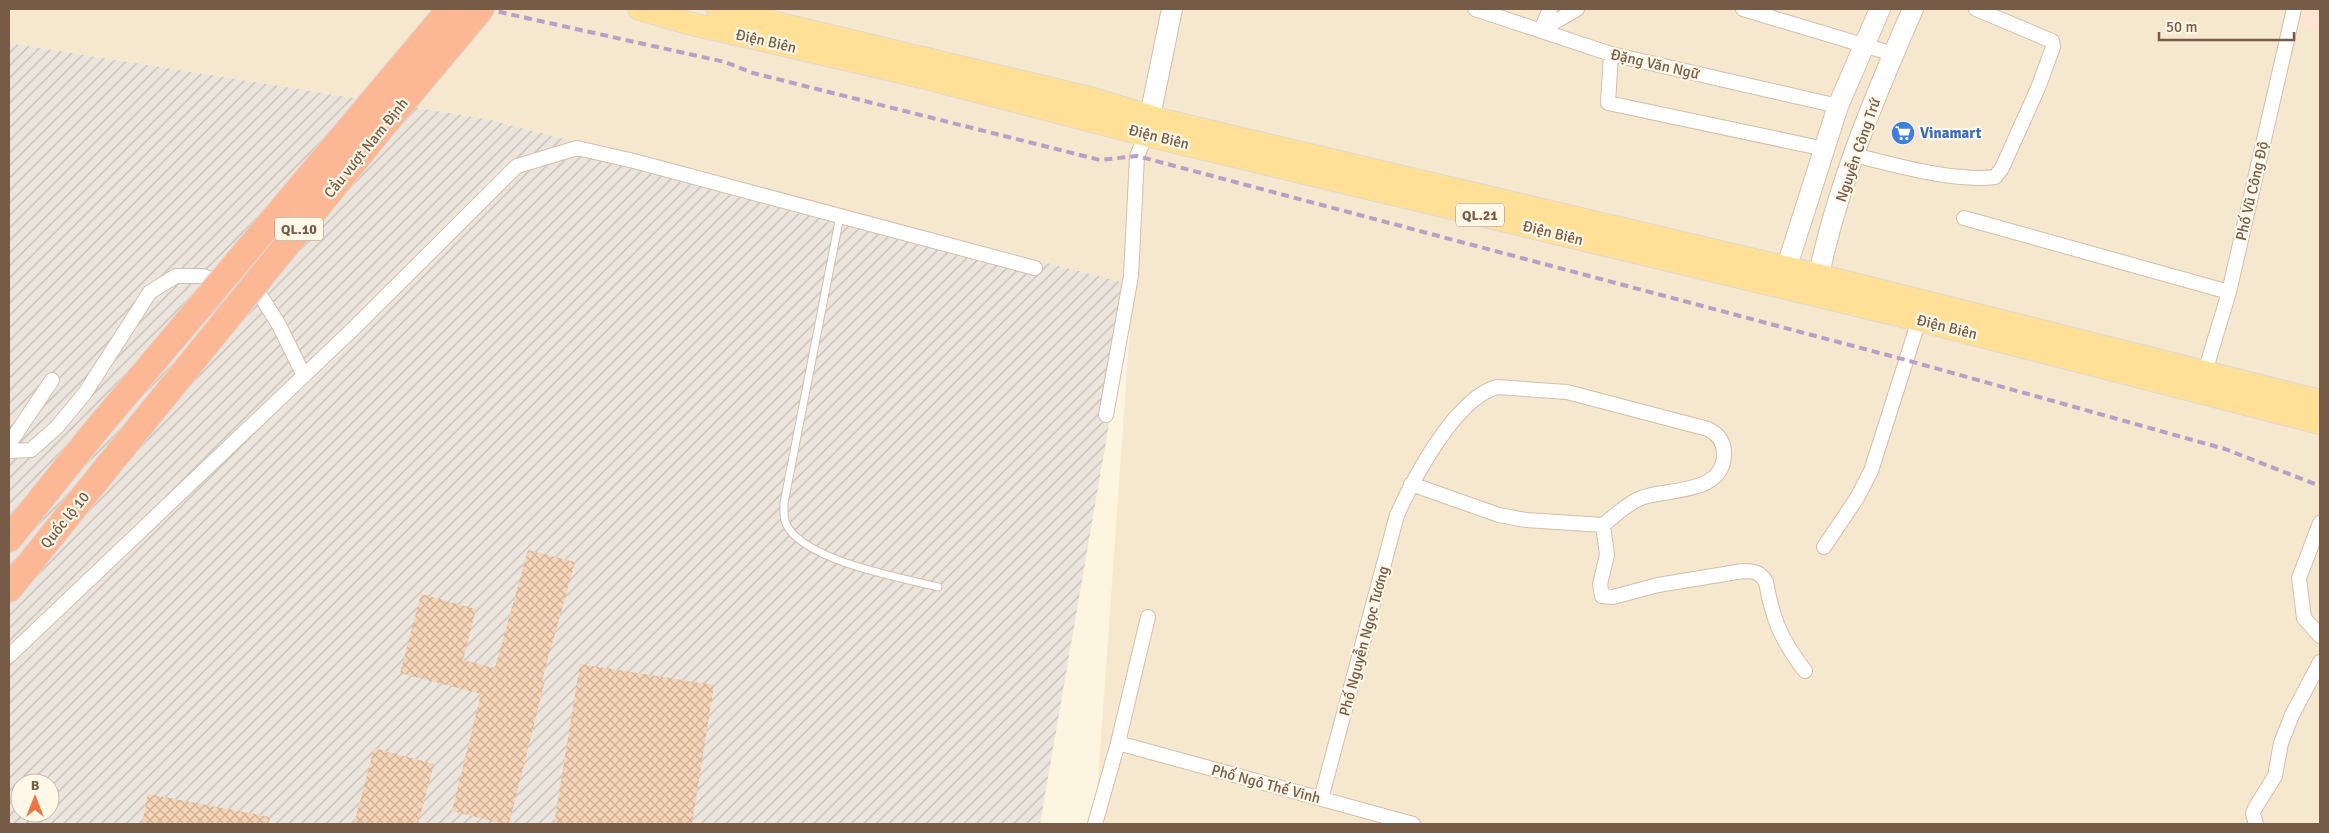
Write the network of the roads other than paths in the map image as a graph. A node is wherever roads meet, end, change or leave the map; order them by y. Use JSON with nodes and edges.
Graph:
{"nodes":[{"id":1,"x":450,"y":9,"type":"edge"},
{"id":2,"x":481,"y":9,"type":"edge"},
{"id":3,"x":639,"y":9,"type":"edge"},
{"id":4,"x":718,"y":9,"type":"edge"},
{"id":5,"x":1172,"y":9,"type":"edge"},
{"id":6,"x":1480,"y":9,"type":"edge"},
{"id":7,"x":1550,"y":9,"type":"edge"},
{"id":8,"x":1577,"y":9,"type":"edge"},
{"id":9,"x":1743,"y":9,"type":"edge"},
{"id":10,"x":1880,"y":9,"type":"edge"},
{"id":11,"x":1913,"y":9,"type":"edge"},
{"id":12,"x":1976,"y":9,"type":"edge"},
{"id":13,"x":2294,"y":9,"type":"edge"},
{"id":14,"x":1542,"y":30,"type":"junction"},
{"id":15,"x":1864,"y":45,"type":"junction"},
{"id":16,"x":1611,"y":54,"type":"junction"},
{"id":17,"x":1893,"y":54,"type":"junction"},
{"id":18,"x":1838,"y":106,"type":"junction"},
{"id":19,"x":1148,"y":126,"type":"junction"},
{"id":20,"x":1825,"y":149,"type":"junction"},
{"id":21,"x":1854,"y":155,"type":"junction"},
{"id":22,"x":840,"y":216,"type":"junction"},
{"id":23,"x":1964,"y":218,"type":"dead end"},
{"id":24,"x":1035,"y":268,"type":"dead end"},
{"id":25,"x":1783,"y":278,"type":"junction"},
{"id":26,"x":1816,"y":286,"type":"junction"},
{"id":27,"x":2229,"y":292,"type":"junction"},
{"id":28,"x":1919,"y":320,"type":"junction"},
{"id":29,"x":2206,"y":372,"type":"junction"},
{"id":30,"x":304,"y":376,"type":"junction"},
{"id":31,"x":52,"y":380,"type":"dead end"},
{"id":32,"x":2320,"y":402,"type":"edge"},
{"id":33,"x":1106,"y":415,"type":"dead end"},
{"id":34,"x":2320,"y":423,"type":"edge"},
{"id":35,"x":92,"y":435,"type":"joint"},
{"id":36,"x":9,"y":444,"type":"edge"},
{"id":37,"x":9,"y":451,"type":"edge"},
{"id":38,"x":120,"y":451,"type":"joint"},
{"id":39,"x":1411,"y":484,"type":"junction"},
{"id":40,"x":33,"y":509,"type":"junction"},
{"id":41,"x":9,"y":520,"type":"edge"},
{"id":42,"x":2320,"y":523,"type":"edge"},
{"id":43,"x":1603,"y":525,"type":"junction"},
{"id":44,"x":9,"y":538,"type":"edge"},
{"id":45,"x":1824,"y":547,"type":"dead end"},
{"id":46,"x":938,"y":587,"type":"dead end"},
{"id":47,"x":9,"y":589,"type":"edge"},
{"id":48,"x":1148,"y":617,"type":"dead end"},
{"id":49,"x":2320,"y":636,"type":"edge"},
{"id":50,"x":9,"y":656,"type":"edge"},
{"id":51,"x":2320,"y":662,"type":"edge"},
{"id":52,"x":1805,"y":671,"type":"dead end"},
{"id":53,"x":1118,"y":743,"type":"junction"},
{"id":54,"x":1321,"y":799,"type":"junction"},
{"id":55,"x":1095,"y":824,"type":"edge"},
{"id":56,"x":1414,"y":824,"type":"edge"},
{"id":57,"x":2256,"y":824,"type":"edge"}],
"edges":[{"from":1,"to":35,"type":"highway","name":"Cầu vượt Nam Định","number":"QL.10","bridge":true},
{"from":2,"to":38,"type":"highway","name":"Cầu vượt Nam Định","number":"QL.10","bridge":true},
{"from":3,"to":19,"type":"main road","name":"Điện Biên","number":"QL.21"},
{"from":4,"to":19,"type":"main road","name":"Điện Biên","number":"QL.21"},
{"from":5,"to":19,"type":"street"},
{"from":6,"to":14,"type":"street","name":"Đặng Văn Ngữ"},
{"from":7,"to":14,"type":"street"},
{"from":8,"to":14,"type":"street"},
{"from":9,"to":15,"type":"street"},
{"from":10,"to":15,"type":"street","name":"Nguyễn Công Trứ"},
{"from":11,"to":17,"type":"street","name":"Nguyễn Công Trứ"},
{"from":12,"to":21,"type":"street"},
{"from":13,"to":27,"type":"street","name":"Phố Vũ Công Độ"},
{"from":14,"to":16,"type":"street","name":"Đặng Văn Ngữ"},
{"from":15,"to":17,"type":"street"},
{"from":15,"to":18,"type":"street","name":"Nguyễn Công Trứ"},
{"from":16,"to":18,"type":"street","name":"Đặng Văn Ngữ"},
{"from":16,"to":20,"type":"street"},
{"from":17,"to":21,"type":"street","name":"Nguyễn Công Trứ"},
{"from":18,"to":20,"type":"street","name":"Nguyễn Công Trứ"},
{"from":19,"to":25,"type":"main road","name":"Điện Biên","number":"QL.21"},
{"from":19,"to":33,"type":"street"},
{"from":20,"to":25,"type":"street","name":"Nguyễn Công Trứ"},
{"from":21,"to":26,"type":"street","name":"Nguyễn Công Trứ"},
{"from":22,"to":24,"type":"street"},
{"from":22,"to":30,"type":"street"},
{"from":22,"to":46,"type":"lane"},
{"from":23,"to":27,"type":"street"},
{"from":25,"to":26,"type":"main road","name":"Điện Biên","number":"QL.21"},
{"from":26,"to":28,"type":"main road","name":"Điện Biên","number":"QL.21"},
{"from":26,"to":29,"type":"main road","name":"Điện Biên","number":"QL.21"},
{"from":27,"to":29,"type":"street","name":"Phố Vũ Công Độ"},
{"from":28,"to":34,"type":"main road","name":"Điện Biên","number":"QL.21"},
{"from":28,"to":45,"type":"street"},
{"from":29,"to":32,"type":"main road","name":"Điện Biên","number":"QL.21"},
{"from":30,"to":37,"type":"street"},
{"from":30,"to":50,"type":"street"},
{"from":31,"to":36,"type":"street"},
{"from":35,"to":40,"type":"highway","name":"Quốc lộ 10"},
{"from":38,"to":47,"type":"highway","name":"Quốc lộ 10","number":"QL.10"},
{"from":39,"to":43,"type":"street"},
{"from":39,"to":43,"type":"street","name":"Phố Nguyễn Ngọc Tương"},
{"from":39,"to":54,"type":"street","name":"Phố Nguyễn Ngọc Tương"},
{"from":40,"to":41,"type":"highway"},
{"from":40,"to":44,"type":"highway","name":"Quốc lộ 10"},
{"from":42,"to":49,"type":"street"},
{"from":43,"to":52,"type":"street"},
{"from":48,"to":53,"type":"street"},
{"from":51,"to":57,"type":"street"},
{"from":53,"to":54,"type":"street","name":"Phố Ngô Thế Vinh"},
{"from":53,"to":55,"type":"street"},
{"from":54,"to":56,"type":"street","name":"Phố Ngô Thế Vinh"}]}
